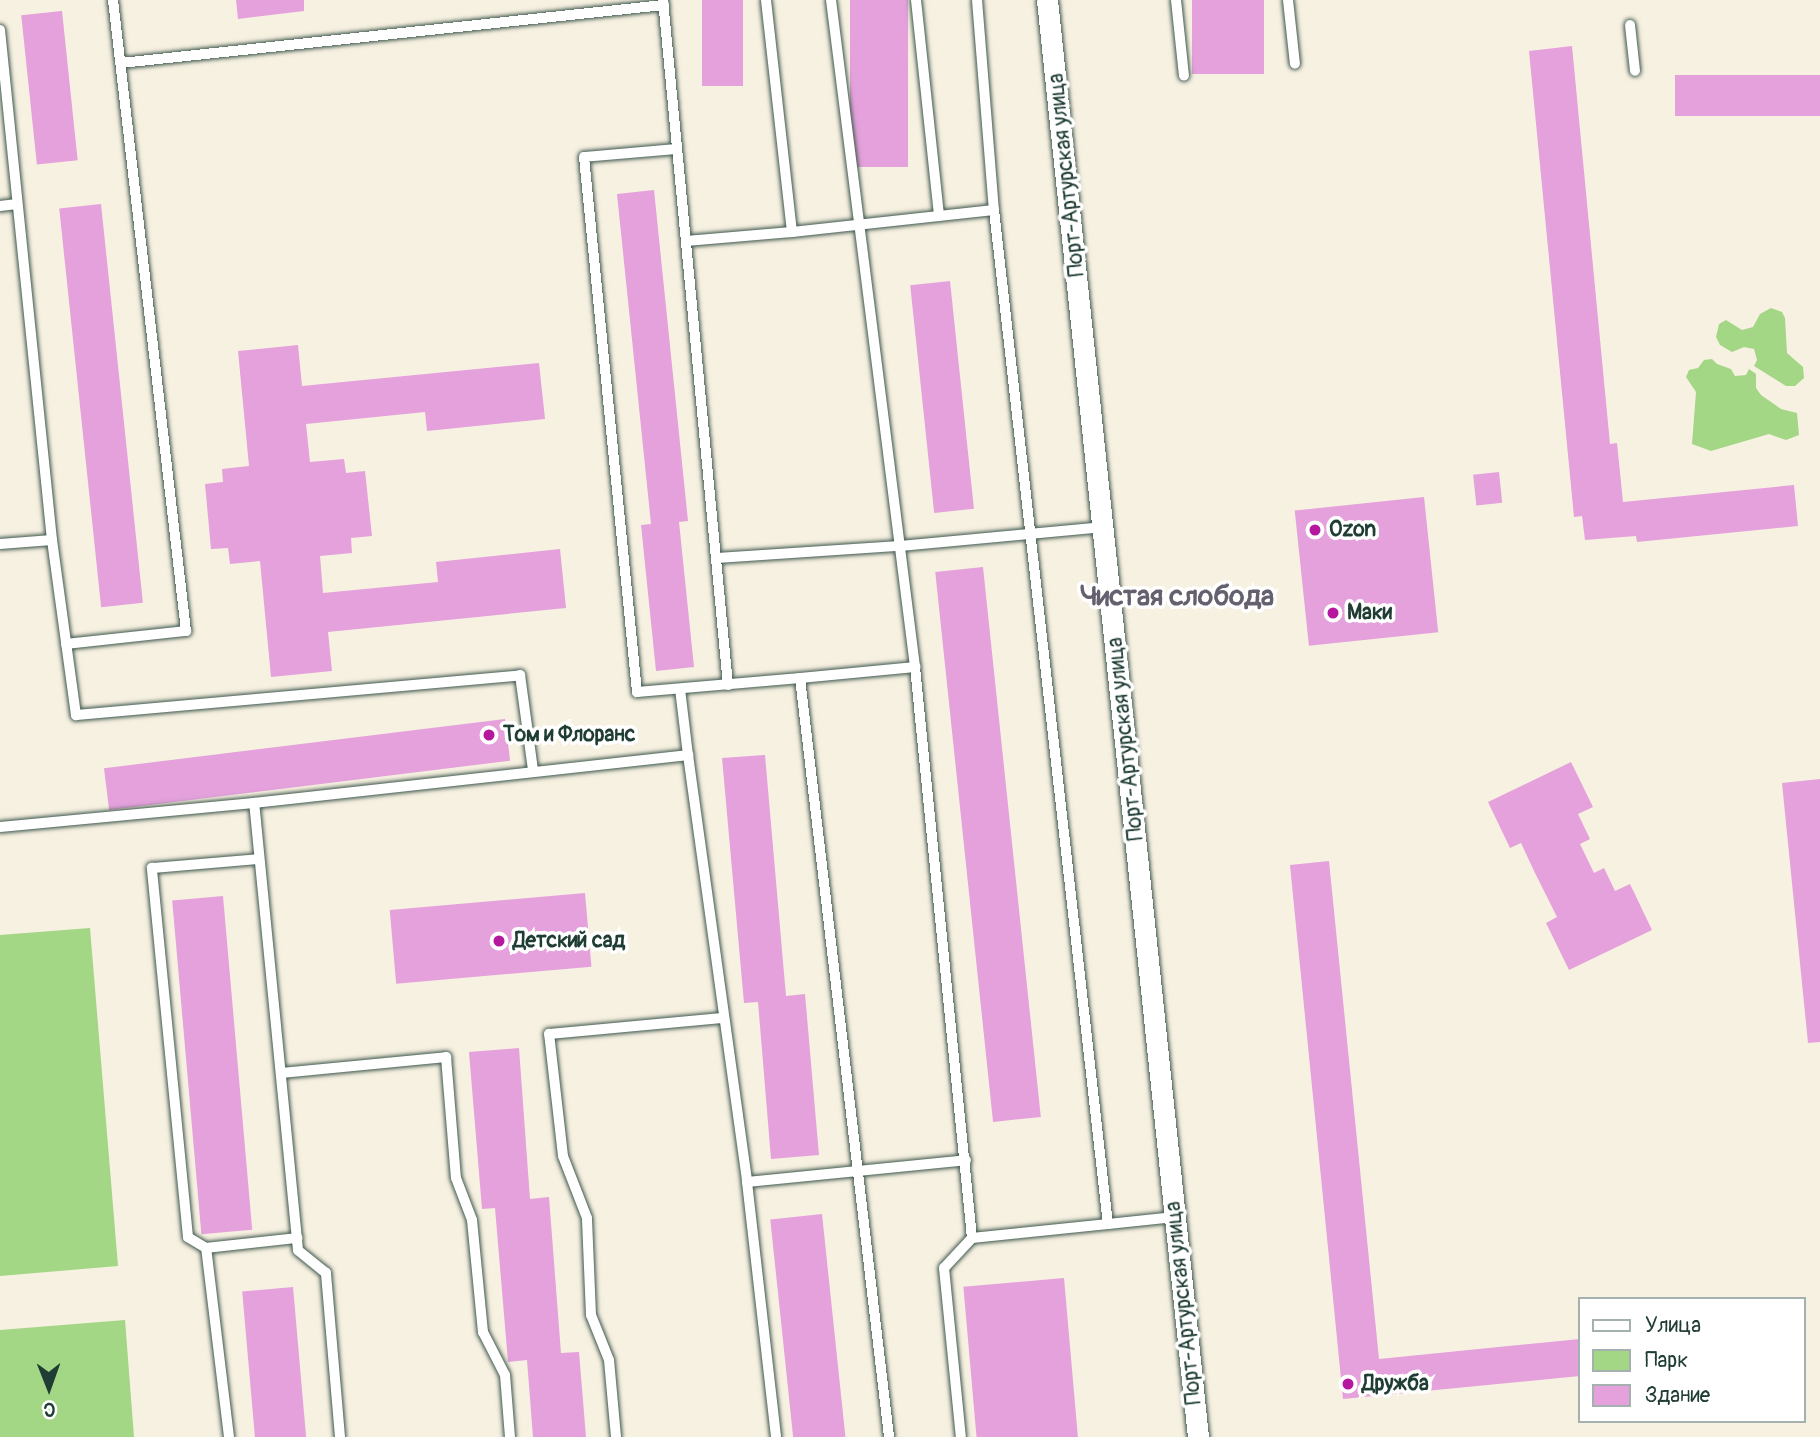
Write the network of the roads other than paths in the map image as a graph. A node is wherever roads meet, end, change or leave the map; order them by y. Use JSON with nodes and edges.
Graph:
{"nodes":[{"id":1,"x":113,"y":0,"type":"edge"},
{"id":2,"x":766,"y":0,"type":"edge"},
{"id":3,"x":831,"y":0,"type":"edge"},
{"id":4,"x":916,"y":0,"type":"edge"},
{"id":5,"x":977,"y":0,"type":"edge"},
{"id":6,"x":1047,"y":0,"type":"edge"},
{"id":7,"x":1176,"y":0,"type":"edge"},
{"id":8,"x":1288,"y":0,"type":"edge"},
{"id":9,"x":664,"y":3,"type":"edge"},
{"id":10,"x":1630,"y":25,"type":"dead end"},
{"id":11,"x":0,"y":30,"type":"edge"},
{"id":12,"x":121,"y":63,"type":"junction"},
{"id":13,"x":1295,"y":64,"type":"dead end"},
{"id":14,"x":1635,"y":71,"type":"dead end"},
{"id":15,"x":1184,"y":76,"type":"dead end"},
{"id":16,"x":677,"y":149,"type":"junction"},
{"id":17,"x":18,"y":204,"type":"junction"},
{"id":18,"x":0,"y":206,"type":"edge"},
{"id":19,"x":994,"y":210,"type":"junction"},
{"id":20,"x":939,"y":216,"type":"junction"},
{"id":21,"x":861,"y":225,"type":"junction"},
{"id":22,"x":792,"y":232,"type":"junction"},
{"id":23,"x":686,"y":241,"type":"junction"},
{"id":24,"x":1104,"y":527,"type":"junction"},
{"id":25,"x":1030,"y":534,"type":"junction"},
{"id":26,"x":52,"y":540,"type":"junction"},
{"id":27,"x":0,"y":544,"type":"edge"},
{"id":28,"x":901,"y":546,"type":"junction"},
{"id":29,"x":718,"y":558,"type":"junction"},
{"id":30,"x":66,"y":644,"type":"junction"},
{"id":31,"x":915,"y":667,"type":"junction"},
{"id":32,"x":800,"y":678,"type":"junction"},
{"id":33,"x":728,"y":685,"type":"junction"},
{"id":34,"x":680,"y":689,"type":"junction"},
{"id":35,"x":688,"y":755,"type":"junction"},
{"id":36,"x":533,"y":771,"type":"junction"},
{"id":37,"x":254,"y":803,"type":"junction"},
{"id":38,"x":0,"y":827,"type":"edge"},
{"id":39,"x":259,"y":859,"type":"junction"},
{"id":40,"x":722,"y":1018,"type":"junction"},
{"id":41,"x":281,"y":1073,"type":"junction"},
{"id":42,"x":966,"y":1160,"type":"junction"},
{"id":43,"x":857,"y":1173,"type":"junction"},
{"id":44,"x":747,"y":1182,"type":"junction"},
{"id":45,"x":1175,"y":1217,"type":"junction"},
{"id":46,"x":1108,"y":1224,"type":"junction"},
{"id":47,"x":297,"y":1238,"type":"junction"},
{"id":48,"x":972,"y":1238,"type":"junction"},
{"id":49,"x":206,"y":1248,"type":"junction"},
{"id":50,"x":229,"y":1437,"type":"edge"},
{"id":51,"x":340,"y":1437,"type":"edge"},
{"id":52,"x":510,"y":1437,"type":"edge"},
{"id":53,"x":616,"y":1437,"type":"edge"},
{"id":54,"x":776,"y":1437,"type":"edge"},
{"id":55,"x":889,"y":1437,"type":"edge"},
{"id":56,"x":961,"y":1437,"type":"edge"},
{"id":57,"x":1198,"y":1437,"type":"edge"}],
"edges":[{"from":1,"to":12,"type":"lane"},
{"from":2,"to":22,"type":"lane"},
{"from":3,"to":21,"type":"lane"},
{"from":4,"to":20,"type":"lane"},
{"from":5,"to":19,"type":"lane"},
{"from":6,"to":24,"type":"street","name":"Порт-Артурская улица"},
{"from":7,"to":15,"type":"lane"},
{"from":8,"to":13,"type":"lane"},
{"from":9,"to":12,"type":"lane"},
{"from":9,"to":16,"type":"lane"},
{"from":10,"to":14,"type":"lane"},
{"from":11,"to":17,"type":"lane"},
{"from":12,"to":30,"type":"lane"},
{"from":16,"to":23,"type":"lane"},
{"from":16,"to":34,"type":"lane"},
{"from":17,"to":18,"type":"lane"},
{"from":17,"to":26,"type":"lane"},
{"from":19,"to":20,"type":"lane"},
{"from":19,"to":25,"type":"lane"},
{"from":20,"to":21,"type":"lane"},
{"from":21,"to":22,"type":"lane"},
{"from":21,"to":28,"type":"lane"},
{"from":22,"to":23,"type":"lane"},
{"from":23,"to":29,"type":"lane"},
{"from":24,"to":25,"type":"lane"},
{"from":24,"to":45,"type":"street","name":"Порт-Артурская улица"},
{"from":25,"to":28,"type":"lane"},
{"from":25,"to":46,"type":"lane"},
{"from":26,"to":27,"type":"lane"},
{"from":26,"to":30,"type":"lane"},
{"from":28,"to":29,"type":"lane"},
{"from":28,"to":31,"type":"lane"},
{"from":29,"to":33,"type":"lane"},
{"from":30,"to":36,"type":"lane"},
{"from":31,"to":32,"type":"lane"},
{"from":31,"to":42,"type":"lane"},
{"from":32,"to":33,"type":"lane"},
{"from":32,"to":43,"type":"lane"},
{"from":33,"to":34,"type":"lane"},
{"from":34,"to":35,"type":"lane"},
{"from":35,"to":36,"type":"lane"},
{"from":35,"to":40,"type":"lane"},
{"from":36,"to":37,"type":"lane"},
{"from":37,"to":38,"type":"lane"},
{"from":37,"to":39,"type":"lane"},
{"from":39,"to":41,"type":"lane"},
{"from":39,"to":49,"type":"lane"},
{"from":40,"to":44,"type":"lane"},
{"from":40,"to":53,"type":"lane"},
{"from":41,"to":47,"type":"lane"},
{"from":41,"to":52,"type":"lane"},
{"from":42,"to":43,"type":"lane"},
{"from":42,"to":48,"type":"lane"},
{"from":43,"to":44,"type":"lane"},
{"from":43,"to":55,"type":"lane"},
{"from":44,"to":54,"type":"lane"},
{"from":45,"to":46,"type":"lane"},
{"from":45,"to":57,"type":"street","name":"Порт-Артурская улица"},
{"from":46,"to":48,"type":"lane"},
{"from":47,"to":49,"type":"lane"},
{"from":47,"to":51,"type":"lane"},
{"from":48,"to":56,"type":"lane"},
{"from":49,"to":50,"type":"lane"}]}
